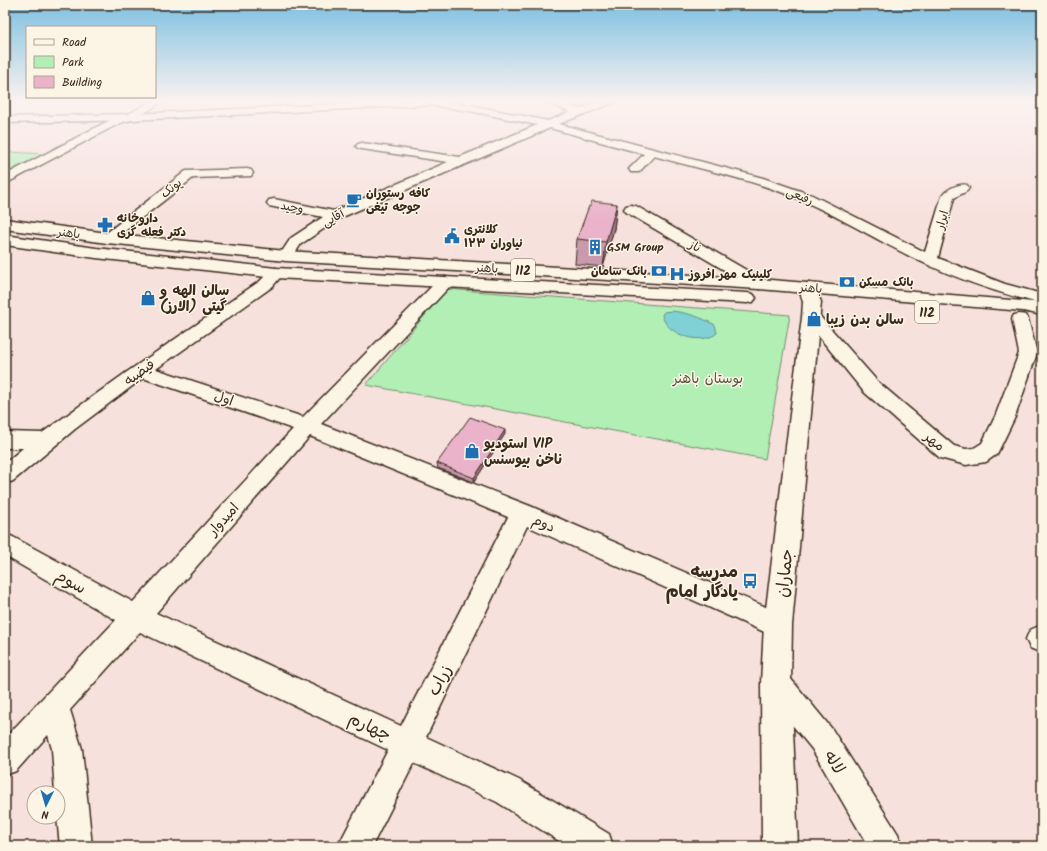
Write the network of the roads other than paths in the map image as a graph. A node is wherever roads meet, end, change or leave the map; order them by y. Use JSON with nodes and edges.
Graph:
{"nodes":[{"id":1,"x":81,"y":140,"type":"edge"},
{"id":2,"x":93,"y":140,"type":"edge"},
{"id":3,"x":511,"y":140,"type":"edge"},
{"id":4,"x":603,"y":140,"type":"edge"},
{"id":5,"x":362,"y":146,"type":"dead end"},
{"id":6,"x":651,"y":153,"type":"junction"},
{"id":7,"x":462,"y":161,"type":"junction"},
{"id":8,"x":635,"y":169,"type":"dead end"},
{"id":9,"x":247,"y":173,"type":"dead end"},
{"id":10,"x":5,"y":180,"type":"edge"},
{"id":11,"x":5,"y":187,"type":"edge"},
{"id":12,"x":963,"y":188,"type":"dead end"},
{"id":13,"x":274,"y":203,"type":"dead end"},
{"id":14,"x":631,"y":209,"type":"dead end"},
{"id":15,"x":335,"y":215,"type":"junction"},
{"id":16,"x":5,"y":224,"type":"edge"},
{"id":17,"x":107,"y":238,"type":"junction"},
{"id":18,"x":5,"y":240,"type":"edge"},
{"id":19,"x":286,"y":256,"type":"junction"},
{"id":20,"x":930,"y":260,"type":"junction"},
{"id":21,"x":276,"y":273,"type":"junction"},
{"id":22,"x":445,"y":282,"type":"junction"},
{"id":23,"x":758,"y":284,"type":"junction"},
{"id":24,"x":1042,"y":299,"type":"edge"},
{"id":25,"x":810,"y":302,"type":"junction"},
{"id":26,"x":1042,"y":309,"type":"edge"},
{"id":27,"x":1020,"y":319,"type":"junction"},
{"id":28,"x":1042,"y":323,"type":"edge"},
{"id":29,"x":1035,"y":358,"type":"edge"},
{"id":30,"x":142,"y":370,"type":"junction"},
{"id":31,"x":307,"y":426,"type":"junction"},
{"id":32,"x":5,"y":440,"type":"edge"},
{"id":33,"x":45,"y":441,"type":"junction"},
{"id":34,"x":5,"y":475,"type":"edge"},
{"id":35,"x":522,"y":513,"type":"junction"},
{"id":36,"x":5,"y":544,"type":"edge"},
{"id":37,"x":136,"y":617,"type":"junction"},
{"id":38,"x":778,"y":625,"type":"junction"},
{"id":39,"x":776,"y":683,"type":"junction"},
{"id":40,"x":54,"y":705,"type":"junction"},
{"id":41,"x":408,"y":744,"type":"junction"},
{"id":42,"x":5,"y":760,"type":"edge"},
{"id":43,"x":76,"y":846,"type":"edge"},
{"id":44,"x":354,"y":846,"type":"edge"},
{"id":45,"x":597,"y":846,"type":"edge"},
{"id":46,"x":780,"y":846,"type":"edge"},
{"id":47,"x":886,"y":846,"type":"edge"}],
"edges":[{"from":1,"to":10,"type":"main road"},
{"from":2,"to":11,"type":"main road"},
{"from":3,"to":7,"type":"street","name":"آقایی"},
{"from":4,"to":6,"type":"street","name":"رفیعی"},
{"from":5,"to":7,"type":"street"},
{"from":6,"to":8,"type":"street"},
{"from":6,"to":20,"type":"street","name":"رفیعی"},
{"from":7,"to":15,"type":"street","name":"آقایی"},
{"from":9,"to":17,"type":"street","name":"پونک"},
{"from":12,"to":20,"type":"street","name":"ابرار"},
{"from":13,"to":15,"type":"street","name":"وحید"},
{"from":14,"to":23,"type":"street","name":"ناز"},
{"from":15,"to":19,"type":"street","name":"آقایی"},
{"from":16,"to":17,"type":"main road","name":"باهنر","number":"112"},
{"from":17,"to":19,"type":"main road","name":"باهنر","number":"112"},
{"from":18,"to":21,"type":"main road","name":"باهنر","number":"112"},
{"from":19,"to":21,"type":"main road"},
{"from":19,"to":23,"type":"main road","name":"باهنر","number":"112"},
{"from":20,"to":24,"type":"street","name":"رفیعی"},
{"from":21,"to":22,"type":"main road","name":"باهنر","number":"112"},
{"from":21,"to":30,"type":"street","name":"فیضیه"},
{"from":22,"to":25,"type":"main road","name":"باهنر","number":"112"},
{"from":22,"to":31,"type":"street","name":"امیدوار"},
{"from":23,"to":25,"type":"main road","name":"باهنر","number":"112"},
{"from":25,"to":26,"type":"main road","name":"باهنر","number":"112"},
{"from":25,"to":27,"type":"main road","name":"باهنر","number":"112"},
{"from":25,"to":29,"type":"street","name":"مهر"},
{"from":25,"to":38,"type":"main road","name":"جماران"},
{"from":27,"to":28,"type":"main road","name":"باهنر","number":"112"},
{"from":27,"to":29,"type":"street","name":"مهر"},
{"from":30,"to":31,"type":"street","name":"اول"},
{"from":30,"to":33,"type":"street","name":"فیضیه"},
{"from":31,"to":35,"type":"street","name":"دوم"},
{"from":31,"to":37,"type":"street","name":"امیدوار"},
{"from":32,"to":33,"type":"street"},
{"from":33,"to":34,"type":"street","name":"فیضیه"},
{"from":35,"to":38,"type":"street","name":"دوم"},
{"from":35,"to":41,"type":"street","name":"زراب"},
{"from":36,"to":37,"type":"street","name":"سوم"},
{"from":37,"to":40,"type":"street","name":"امیدوار"},
{"from":37,"to":41,"type":"street","name":"چهارم"},
{"from":38,"to":39,"type":"main road","name":"جماران"},
{"from":39,"to":46,"type":"main road","name":"جماران"},
{"from":39,"to":47,"type":"street","name":"لاله"},
{"from":40,"to":42,"type":"street","name":"امیدوار"},
{"from":40,"to":43,"type":"street"},
{"from":41,"to":44,"type":"street","name":"زراب"},
{"from":41,"to":45,"type":"street","name":"چهارم"}]}
